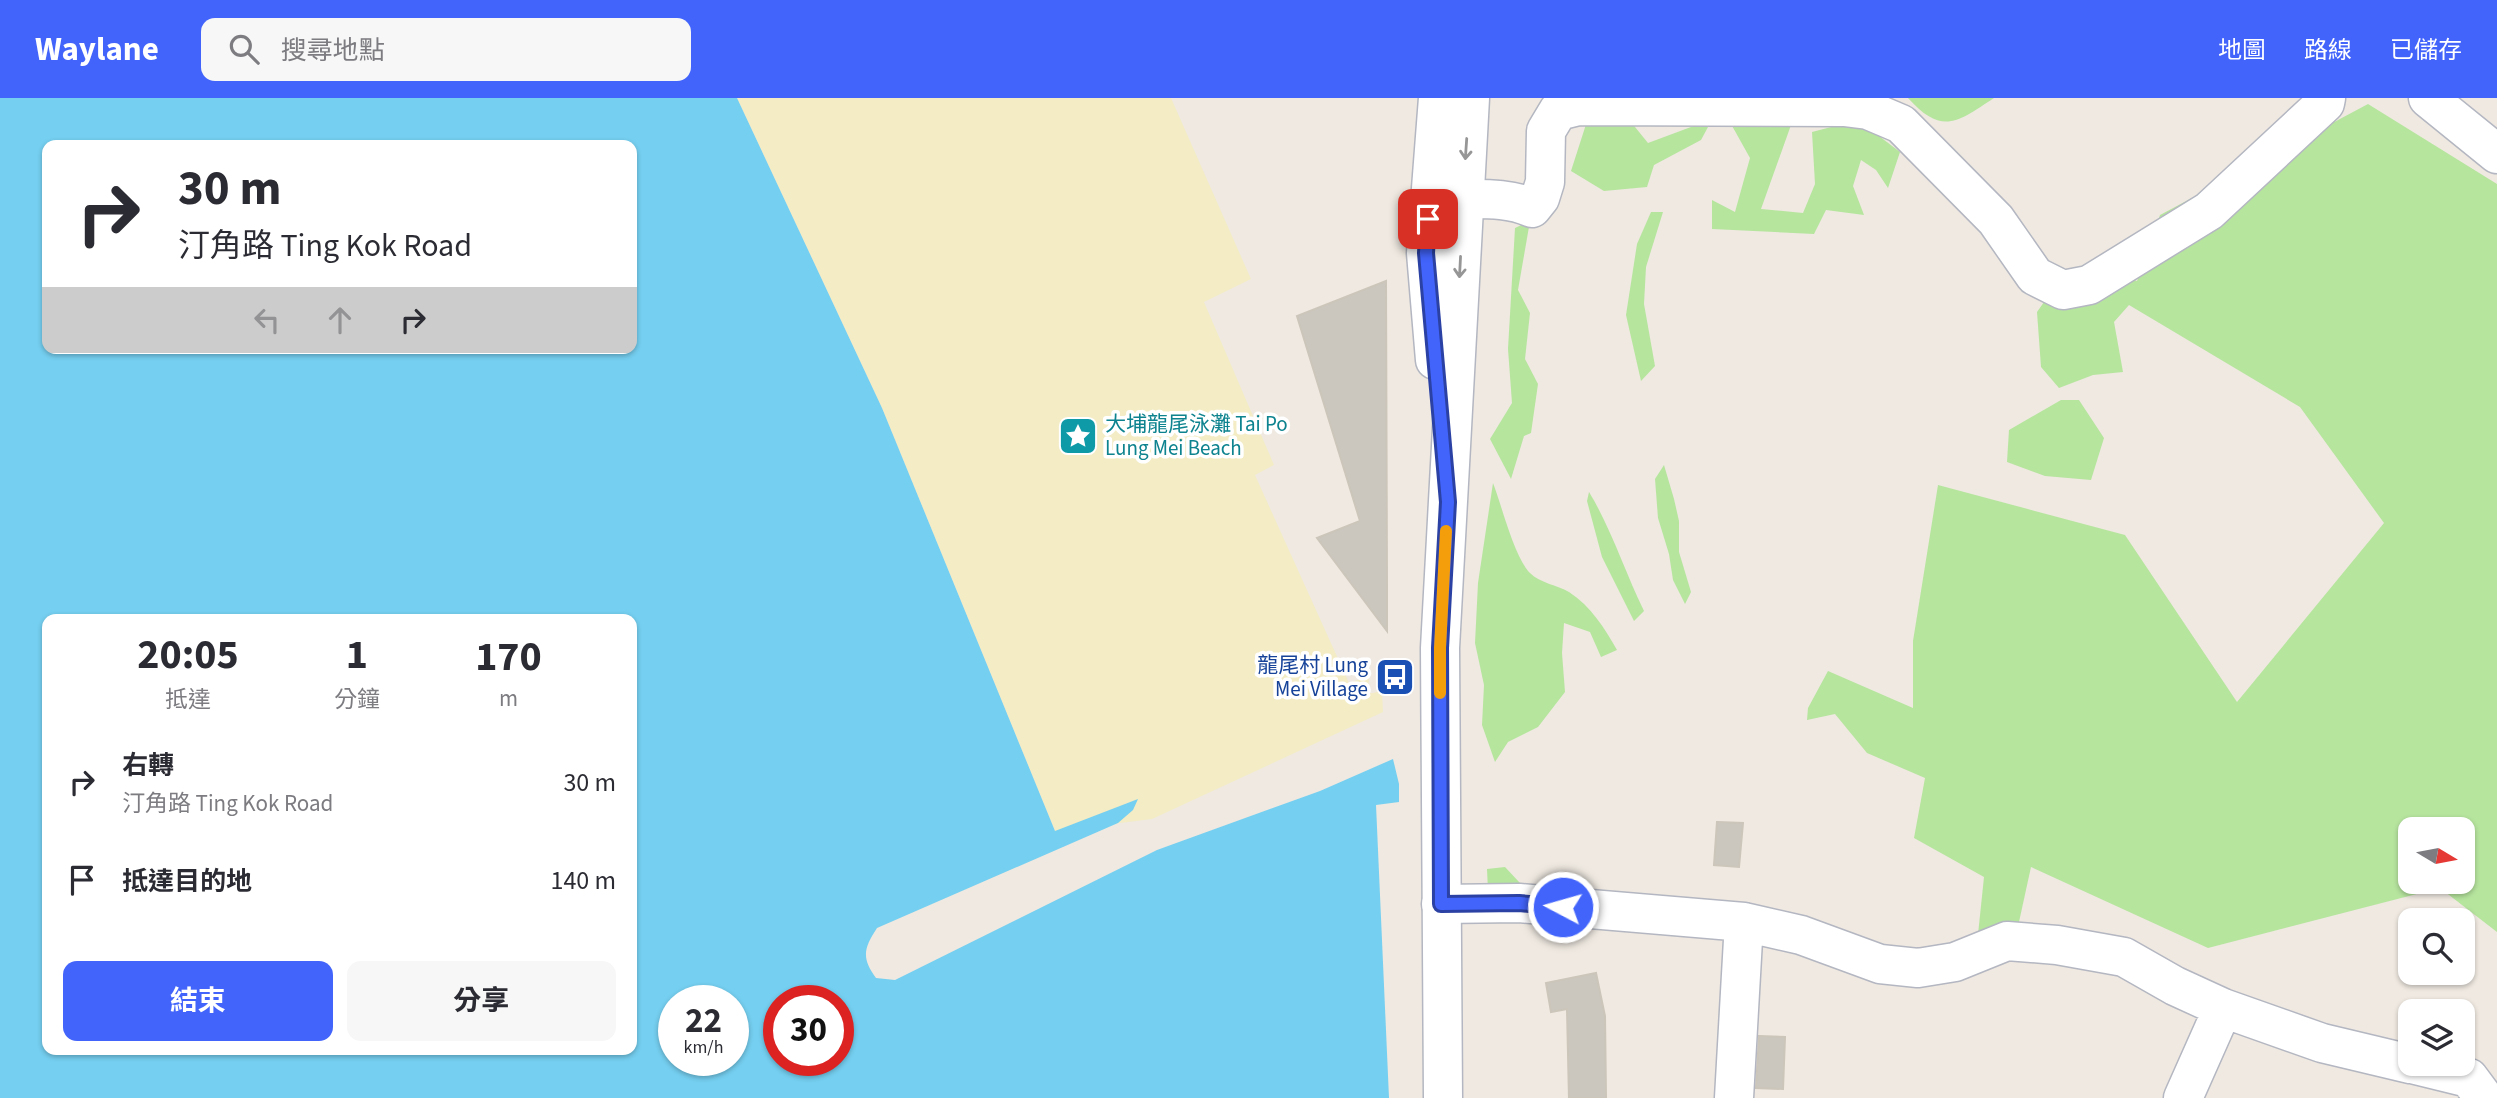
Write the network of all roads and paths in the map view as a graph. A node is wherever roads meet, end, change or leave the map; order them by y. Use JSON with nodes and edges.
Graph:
{"nodes":[{"id":1,"x":1438,"y":98,"type":"edge"},
{"id":2,"x":1470,"y":98,"type":"edge"},
{"id":3,"x":2326,"y":98,"type":"edge"},
{"id":4,"x":2428,"y":98,"type":"edge"},
{"id":5,"x":2497,"y":154,"type":"edge"},
{"id":6,"x":1463,"y":199,"type":"junction"},
{"id":7,"x":1448,"y":502,"type":"junction"},
{"id":8,"x":1441,"y":904,"type":"junction"},
{"id":9,"x":1744,"y":922,"type":"junction"},
{"id":10,"x":2223,"y":1008,"type":"junction"},
{"id":11,"x":2398,"y":1061,"type":"edge"},
{"id":12,"x":2465,"y":1076,"type":"edge"},
{"id":13,"x":1443,"y":1098,"type":"edge"},
{"id":14,"x":1734,"y":1098,"type":"edge"},
{"id":15,"x":2183,"y":1098,"type":"edge"},
{"id":16,"x":2484,"y":1098,"type":"edge"}],
"edges":[{"from":1,"to":7,"type":"street"},
{"from":2,"to":6,"type":"street","one_way":true},
{"from":3,"to":6,"type":"street"},
{"from":4,"to":5,"type":"street"},
{"from":6,"to":7,"type":"street","one_way":true},
{"from":7,"to":8,"type":"street"},
{"from":8,"to":9,"type":"street"},
{"from":8,"to":13,"type":"street"},
{"from":9,"to":10,"type":"street"},
{"from":9,"to":14,"type":"street"},
{"from":10,"to":11,"type":"street"},
{"from":10,"to":15,"type":"street"},
{"from":12,"to":16,"type":"street"}]}
